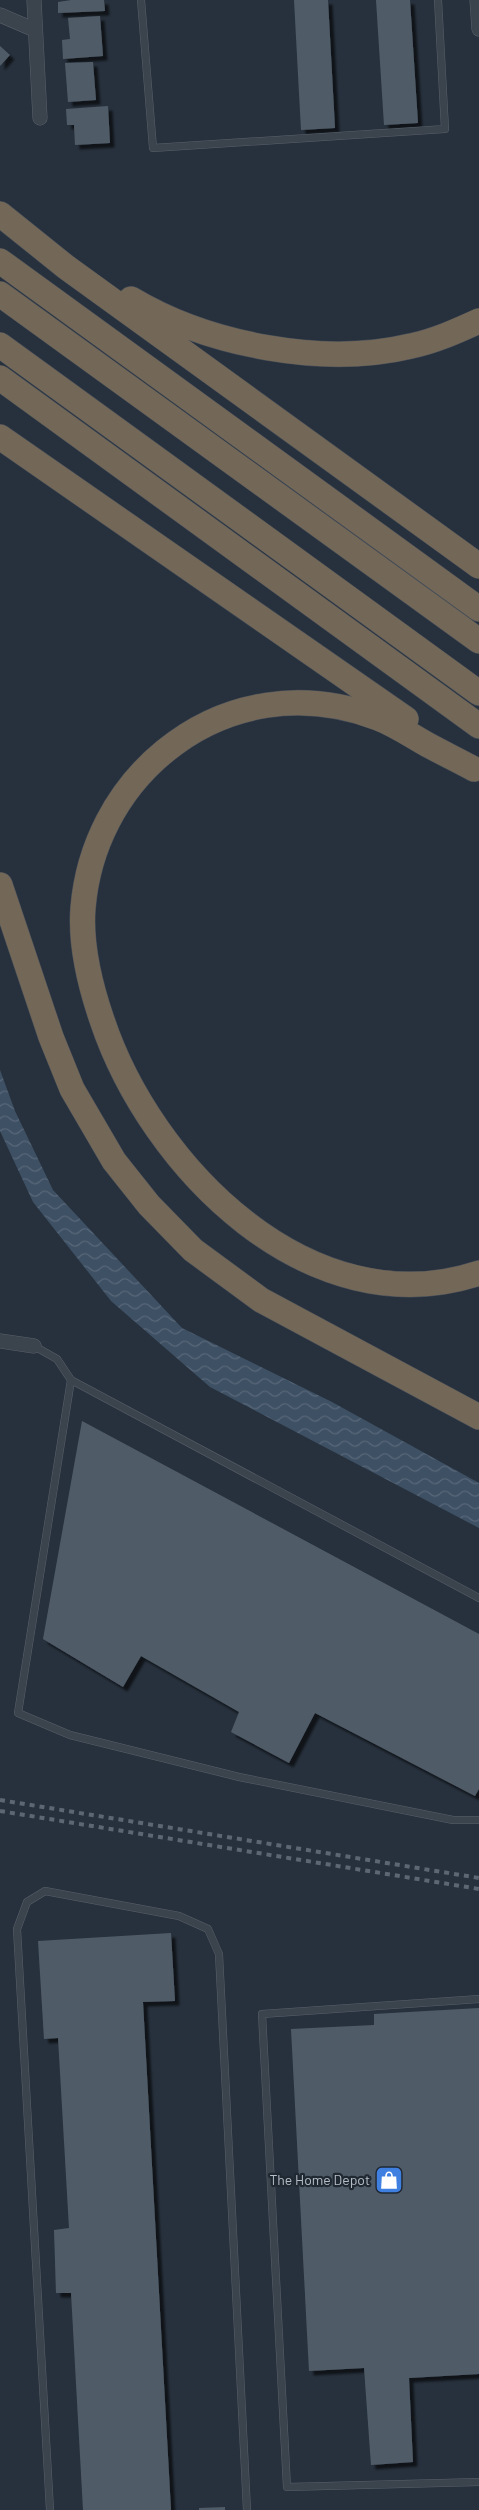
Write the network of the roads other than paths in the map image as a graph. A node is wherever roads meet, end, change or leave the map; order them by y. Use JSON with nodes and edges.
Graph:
{"nodes":[{"id":1,"x":34,"y":0,"type":"edge"},
{"id":2,"x":141,"y":0,"type":"edge"},
{"id":3,"x":438,"y":0,"type":"edge"},
{"id":4,"x":477,"y":0,"type":"edge"},
{"id":5,"x":0,"y":15,"type":"edge"},
{"id":6,"x":479,"y":29,"type":"edge"},
{"id":7,"x":35,"y":30,"type":"junction"},
{"id":8,"x":40,"y":118,"type":"dead end"},
{"id":9,"x":0,"y":214,"type":"edge"},
{"id":10,"x":0,"y":261,"type":"edge"},
{"id":11,"x":0,"y":294,"type":"edge"},
{"id":12,"x":479,"y":321,"type":"edge"},
{"id":13,"x":0,"y":345,"type":"edge"},
{"id":14,"x":0,"y":378,"type":"edge"},
{"id":15,"x":0,"y":436,"type":"edge"},
{"id":16,"x":479,"y":566,"type":"edge"},
{"id":17,"x":479,"y":609,"type":"edge"},
{"id":18,"x":479,"y":641,"type":"edge"},
{"id":19,"x":479,"y":693,"type":"edge"},
{"id":20,"x":479,"y":726,"type":"edge"},
{"id":21,"x":476,"y":770,"type":"edge"},
{"id":22,"x":0,"y":885,"type":"edge"},
{"id":23,"x":479,"y":1273,"type":"edge"},
{"id":24,"x":0,"y":1341,"type":"edge"},
{"id":25,"x":34,"y":1346,"type":"joint"},
{"id":26,"x":71,"y":1380,"type":"junction"},
{"id":27,"x":479,"y":1417,"type":"edge"},
{"id":28,"x":479,"y":1598,"type":"edge"},
{"id":29,"x":479,"y":1820,"type":"edge"},
{"id":30,"x":479,"y":1999,"type":"edge"},
{"id":31,"x":479,"y":2482,"type":"edge"},
{"id":32,"x":50,"y":2510,"type":"edge"},
{"id":33,"x":247,"y":2510,"type":"edge"}],
"edges":[{"from":1,"to":7,"type":"street"},
{"from":2,"to":3,"type":"lane"},
{"from":4,"to":6,"type":"street"},
{"from":5,"to":7,"type":"street"},
{"from":7,"to":8,"type":"street"},
{"from":9,"to":12,"type":"highway"},
{"from":9,"to":16,"type":"highway"},
{"from":10,"to":17,"type":"highway"},
{"from":11,"to":18,"type":"highway"},
{"from":13,"to":19,"type":"highway"},
{"from":14,"to":20,"type":"highway"},
{"from":15,"to":21,"type":"highway"},
{"from":21,"to":23,"type":"highway"},
{"from":22,"to":27,"type":"highway"},
{"from":24,"to":25,"type":"street"},
{"from":25,"to":26,"type":"lane"},
{"from":26,"to":28,"type":"lane"},
{"from":26,"to":29,"type":"lane"},
{"from":30,"to":31,"type":"lane"},
{"from":32,"to":33,"type":"lane"}]}
